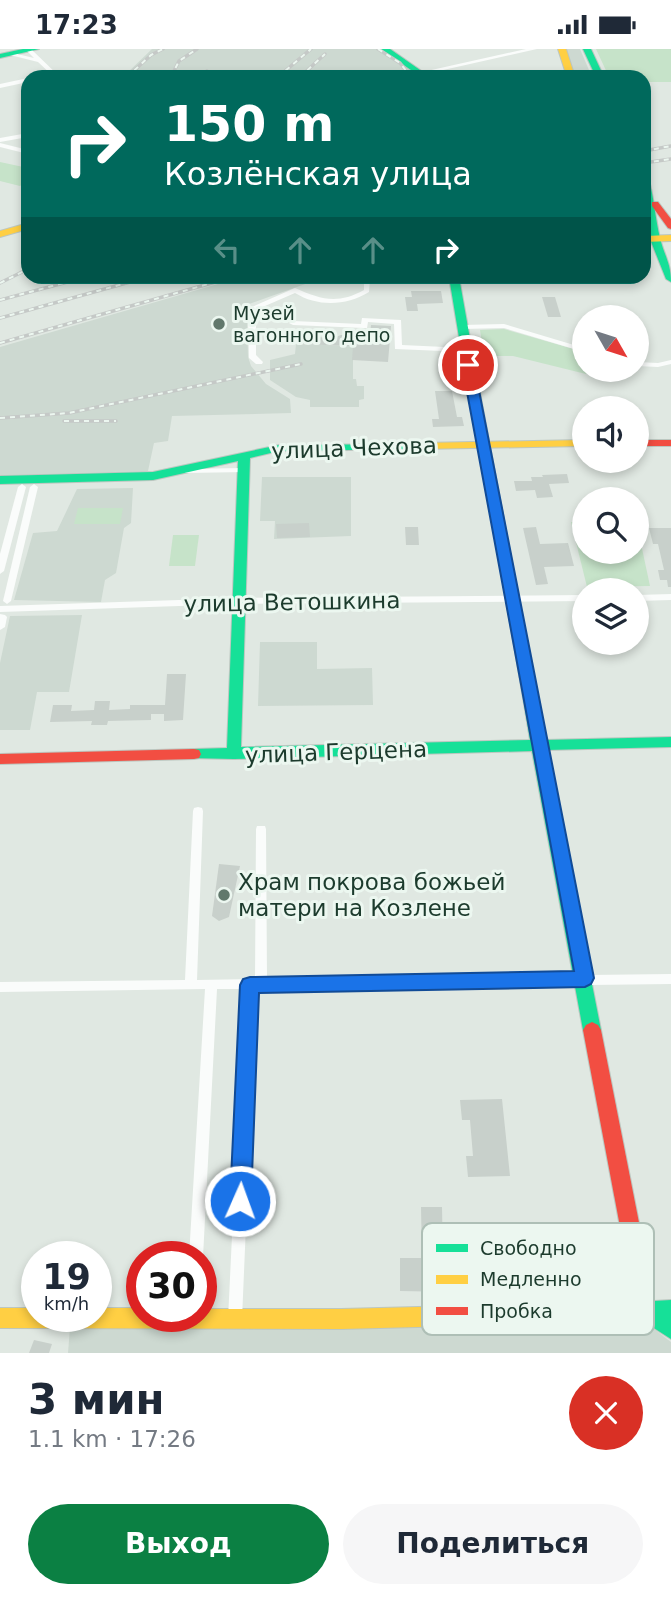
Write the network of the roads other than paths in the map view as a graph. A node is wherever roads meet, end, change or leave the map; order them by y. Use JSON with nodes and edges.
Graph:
{"nodes":[{"id":1,"x":385,"y":49,"type":"edge"},
{"id":2,"x":534,"y":49,"type":"edge"},
{"id":3,"x":562,"y":49,"type":"edge"},
{"id":4,"x":587,"y":49,"type":"edge"},
{"id":5,"x":33,"y":52,"type":"edge"},
{"id":6,"x":5,"y":55,"type":"edge"},
{"id":7,"x":51,"y":70,"type":"edge"},
{"id":8,"x":416,"y":70,"type":"edge"},
{"id":9,"x":445,"y":70,"type":"edge"},
{"id":10,"x":569,"y":70,"type":"edge"},
{"id":11,"x":597,"y":70,"type":"edge"},
{"id":12,"x":21,"y":82,"type":"edge"},
{"id":13,"x":0,"y":86,"type":"edge"},
{"id":14,"x":21,"y":137,"type":"edge"},
{"id":15,"x":0,"y":143,"type":"edge"},
{"id":16,"x":21,"y":150,"type":"edge"},
{"id":17,"x":651,"y":227,"type":"edge"},
{"id":18,"x":21,"y":228,"type":"edge"},
{"id":19,"x":671,"y":232,"type":"edge"},
{"id":20,"x":0,"y":234,"type":"edge"},
{"id":21,"x":671,"y":279,"type":"edge"},
{"id":22,"x":368,"y":284,"type":"edge"},
{"id":23,"x":455,"y":284,"type":"edge"},
{"id":24,"x":293,"y":323,"type":"dead end"},
{"id":25,"x":462,"y":327,"type":"junction"},
{"id":26,"x":572,"y":346,"type":"edge"},
{"id":27,"x":466,"y":350,"type":"junction"},
{"id":28,"x":259,"y":362,"type":"dead end"},
{"id":29,"x":671,"y":362,"type":"edge"},
{"id":30,"x":649,"y":365,"type":"edge"},
{"id":31,"x":482,"y":443,"type":"junction"},
{"id":32,"x":572,"y":443,"type":"edge"},
{"id":33,"x":649,"y":443,"type":"edge"},
{"id":34,"x":671,"y":443,"type":"edge"},
{"id":35,"x":244,"y":463,"type":"junction"},
{"id":36,"x":0,"y":480,"type":"edge"},
{"id":37,"x":22,"y":487,"type":"dead end"},
{"id":38,"x":34,"y":487,"type":"dead end"},
{"id":39,"x":0,"y":571,"type":"edge"},
{"id":40,"x":649,"y":597,"type":"edge"},
{"id":41,"x":671,"y":597,"type":"edge"},
{"id":42,"x":572,"y":599,"type":"edge"},
{"id":43,"x":514,"y":600,"type":"junction"},
{"id":44,"x":239,"y":601,"type":"junction"},
{"id":45,"x":2,"y":614,"type":"edge"},
{"id":46,"x":671,"y":742,"type":"edge"},
{"id":47,"x":538,"y":746,"type":"junction"},
{"id":48,"x":234,"y":754,"type":"junction"},
{"id":49,"x":0,"y":759,"type":"edge"},
{"id":50,"x":198,"y":811,"type":"dead end"},
{"id":51,"x":261,"y":829,"type":"dead end"},
{"id":52,"x":585,"y":978,"type":"junction"},
{"id":53,"x":671,"y":979,"type":"edge"},
{"id":54,"x":191,"y":985,"type":"junction"},
{"id":55,"x":255,"y":985,"type":"junction"},
{"id":56,"x":211,"y":986,"type":"junction"},
{"id":57,"x":0,"y":987,"type":"edge"},
{"id":58,"x":630,"y":1223,"type":"edge"},
{"id":59,"x":197,"y":1241,"type":"edge"},
{"id":60,"x":422,"y":1315,"type":"edge"},
{"id":61,"x":126,"y":1317,"type":"edge"},
{"id":62,"x":654,"y":1317,"type":"edge"},
{"id":63,"x":0,"y":1318,"type":"edge"},
{"id":64,"x":217,"y":1318,"type":"edge"},
{"id":65,"x":235,"y":1319,"type":"junction"},
{"id":66,"x":671,"y":1329,"type":"edge"}],
"edges":[{"from":1,"to":8,"type":"street"},
{"from":2,"to":9,"type":"street"},
{"from":3,"to":10,"type":"street"},
{"from":4,"to":11,"type":"street"},
{"from":5,"to":6,"type":"street"},
{"from":5,"to":7,"type":"street"},
{"from":12,"to":13,"type":"street"},
{"from":14,"to":15,"type":"street"},
{"from":15,"to":16,"type":"street"},
{"from":17,"to":19,"type":"street"},
{"from":17,"to":21,"type":"street"},
{"from":18,"to":20,"type":"street"},
{"from":22,"to":28,"type":"street"},
{"from":23,"to":25,"type":"street"},
{"from":24,"to":27,"type":"street"},
{"from":25,"to":26,"type":"street"},
{"from":25,"to":27,"type":"street"},
{"from":27,"to":31,"type":"street"},
{"from":29,"to":30,"type":"street"},
{"from":31,"to":32,"type":"street","name":"улица Чехова"},
{"from":31,"to":35,"type":"street","name":"улица Чехова"},
{"from":31,"to":43,"type":"street"},
{"from":33,"to":34,"type":"street"},
{"from":35,"to":36,"type":"street","name":"улица Чехова"},
{"from":35,"to":44,"type":"street"},
{"from":37,"to":39,"type":"street"},
{"from":38,"to":45,"type":"street"},
{"from":40,"to":41,"type":"street"},
{"from":42,"to":43,"type":"street","name":"улица Ветошкина"},
{"from":43,"to":44,"type":"street","name":"улица Ветошкина"},
{"from":43,"to":47,"type":"street"},
{"from":44,"to":45,"type":"street","name":"улица Ветошкина"},
{"from":44,"to":48,"type":"street"},
{"from":46,"to":47,"type":"street","name":"улица Герцена"},
{"from":47,"to":48,"type":"street","name":"улица Герцена"},
{"from":47,"to":52,"type":"street"},
{"from":48,"to":49,"type":"street","name":"улица Герцена"},
{"from":50,"to":54,"type":"street"},
{"from":51,"to":55,"type":"street"},
{"from":52,"to":53,"type":"street"},
{"from":52,"to":55,"type":"street"},
{"from":52,"to":58,"type":"street"},
{"from":54,"to":56,"type":"street"},
{"from":54,"to":57,"type":"street"},
{"from":55,"to":56,"type":"street"},
{"from":55,"to":65,"type":"street"},
{"from":56,"to":59,"type":"street"},
{"from":60,"to":65,"type":"street"},
{"from":61,"to":63,"type":"street"},
{"from":62,"to":66,"type":"street"},
{"from":64,"to":65,"type":"street"}]}
